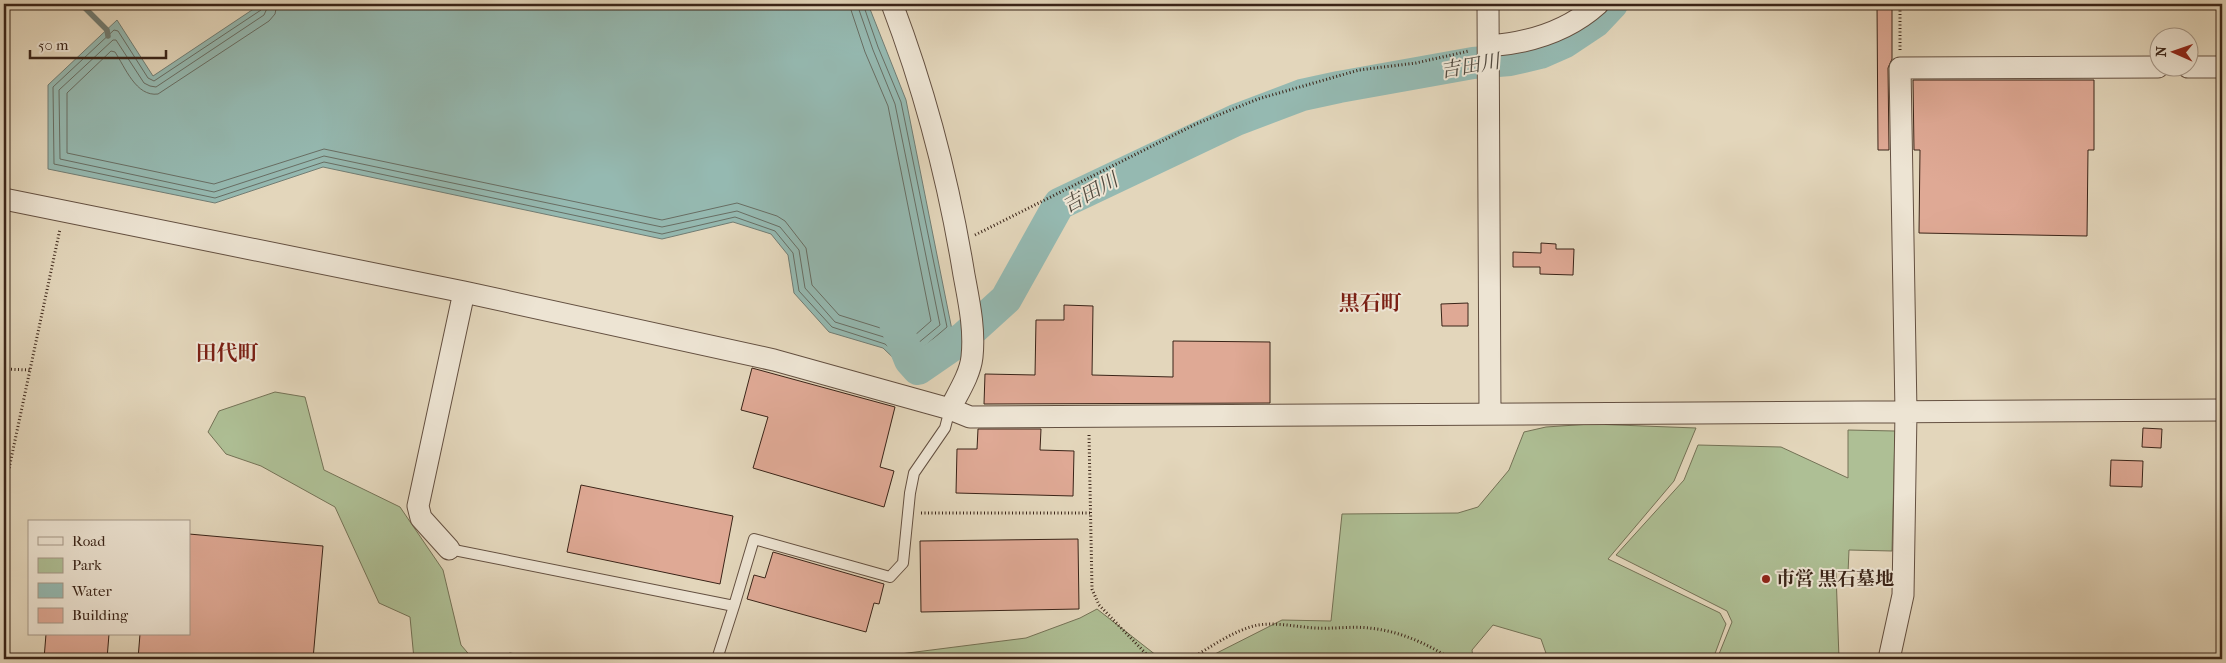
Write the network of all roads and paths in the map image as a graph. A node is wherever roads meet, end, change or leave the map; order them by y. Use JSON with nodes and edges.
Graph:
{"nodes":[{"id":1,"x":892,"y":4,"type":"edge"},
{"id":2,"x":1488,"y":4,"type":"edge"},
{"id":3,"x":1598,"y":4,"type":"edge"},
{"id":4,"x":1900,"y":4,"type":"edge"},
{"id":5,"x":1489,"y":47,"type":"junction"},
{"id":6,"x":2148,"y":67,"type":"edge"},
{"id":7,"x":2198,"y":67,"type":"edge"},
{"id":8,"x":2222,"y":67,"type":"edge"},
{"id":9,"x":1900,"y":68,"type":"junction"},
{"id":10,"x":4,"y":199,"type":"edge"},
{"id":11,"x":64,"y":212,"type":"junction"},
{"id":12,"x":959,"y":243,"type":"junction"},
{"id":13,"x":464,"y":292,"type":"junction"},
{"id":14,"x":4,"y":369,"type":"edge"},
{"id":15,"x":30,"y":370,"type":"junction"},
{"id":16,"x":950,"y":409,"type":"junction"},
{"id":17,"x":2222,"y":410,"type":"edge"},
{"id":18,"x":1906,"y":412,"type":"junction"},
{"id":19,"x":1490,"y":414,"type":"junction"},
{"id":20,"x":1089,"y":416,"type":"junction"},
{"id":21,"x":4,"y":492,"type":"edge"},
{"id":22,"x":909,"y":513,"type":"junction"},
{"id":23,"x":1090,"y":513,"type":"junction"},
{"id":24,"x":449,"y":549,"type":"joint"},
{"id":25,"x":734,"y":606,"type":"junction"},
{"id":26,"x":717,"y":659,"type":"edge"},
{"id":27,"x":1151,"y":659,"type":"edge"},
{"id":28,"x":1190,"y":659,"type":"edge"},
{"id":29,"x":1451,"y":659,"type":"edge"},
{"id":30,"x":1889,"y":659,"type":"edge"}],
"edges":[{"from":1,"to":12,"type":"street"},
{"from":2,"to":5,"type":"street"},
{"from":3,"to":5,"type":"street"},
{"from":4,"to":9,"type":"path"},
{"from":5,"to":12,"type":"path"},
{"from":5,"to":19,"type":"street"},
{"from":6,"to":9,"type":"street"},
{"from":7,"to":8,"type":"street"},
{"from":9,"to":18,"type":"street"},
{"from":10,"to":11,"type":"street"},
{"from":11,"to":13,"type":"street"},
{"from":11,"to":15,"type":"path"},
{"from":12,"to":16,"type":"street"},
{"from":13,"to":16,"type":"street"},
{"from":13,"to":24,"type":"street"},
{"from":14,"to":15,"type":"path"},
{"from":15,"to":21,"type":"path"},
{"from":16,"to":20,"type":"street"},
{"from":16,"to":22,"type":"lane"},
{"from":17,"to":18,"type":"street"},
{"from":18,"to":19,"type":"street"},
{"from":18,"to":30,"type":"street"},
{"from":19,"to":20,"type":"street"},
{"from":20,"to":23,"type":"path"},
{"from":22,"to":23,"type":"path"},
{"from":22,"to":25,"type":"lane"},
{"from":23,"to":27,"type":"path"},
{"from":24,"to":25,"type":"lane"},
{"from":25,"to":26,"type":"lane"},
{"from":28,"to":29,"type":"path"}]}
